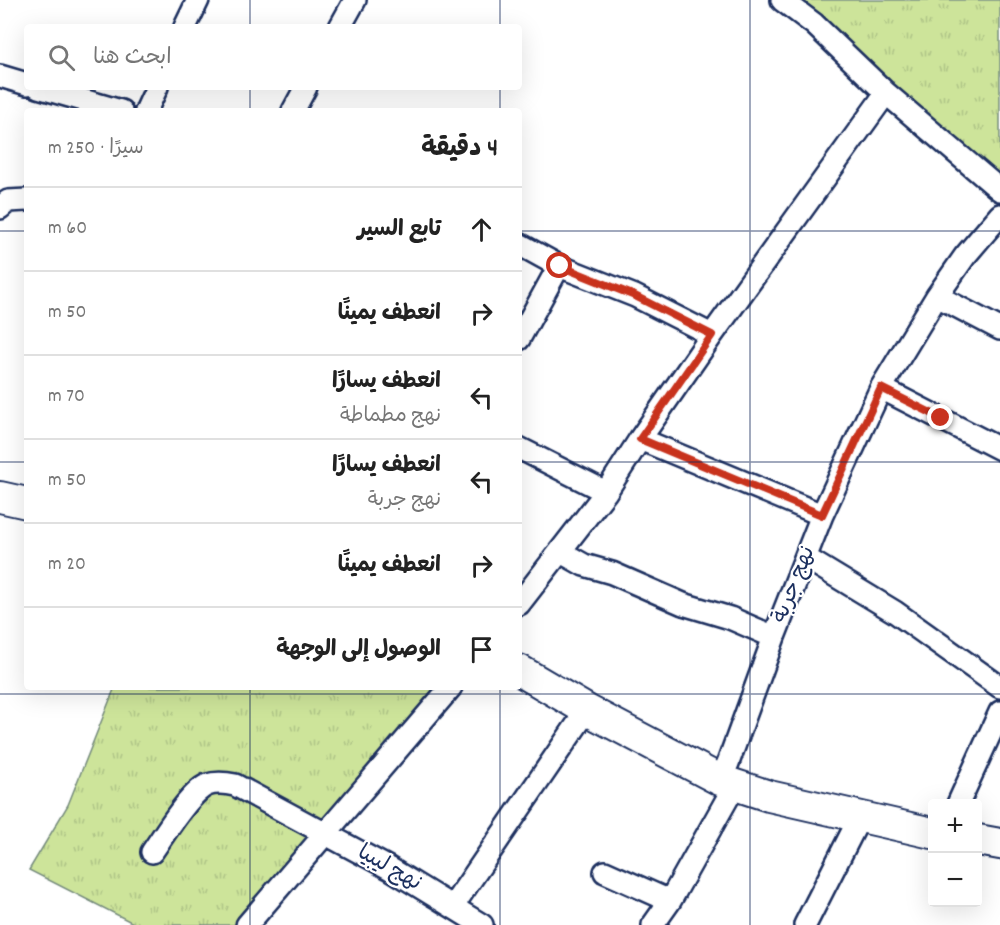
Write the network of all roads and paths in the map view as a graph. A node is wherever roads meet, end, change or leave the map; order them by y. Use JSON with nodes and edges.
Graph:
{"nodes":[{"id":1,"x":198,"y":0,"type":"edge"},
{"id":2,"x":355,"y":0,"type":"edge"},
{"id":3,"x":782,"y":0,"type":"edge"},
{"id":4,"x":186,"y":24,"type":"edge"},
{"id":5,"x":342,"y":24,"type":"edge"},
{"id":6,"x":0,"y":76,"type":"edge"},
{"id":7,"x":24,"y":83,"type":"edge"},
{"id":8,"x":48,"y":90,"type":"edge"},
{"id":9,"x":156,"y":90,"type":"edge"},
{"id":10,"x":304,"y":90,"type":"edge"},
{"id":11,"x":886,"y":93,"type":"junction"},
{"id":12,"x":111,"y":108,"type":"edge"},
{"id":13,"x":147,"y":108,"type":"edge"},
{"id":14,"x":295,"y":108,"type":"edge"},
{"id":15,"x":1000,"y":190,"type":"edge"},
{"id":16,"x":24,"y":200,"type":"edge"},
{"id":17,"x":0,"y":208,"type":"edge"},
{"id":18,"x":1000,"y":215,"type":"edge"},
{"id":19,"x":522,"y":246,"type":"edge"},
{"id":20,"x":560,"y":266,"type":"junction"},
{"id":21,"x":937,"y":296,"type":"junction"},
{"id":22,"x":1000,"y":329,"type":"edge"},
{"id":23,"x":522,"y":334,"type":"edge"},
{"id":24,"x":712,"y":335,"type":"junction"},
{"id":25,"x":881,"y":388,"type":"junction"},
{"id":26,"x":640,"y":439,"type":"junction"},
{"id":27,"x":1000,"y":449,"type":"edge"},
{"id":28,"x":522,"y":450,"type":"edge"},
{"id":29,"x":606,"y":492,"type":"junction"},
{"id":30,"x":0,"y":497,"type":"edge"},
{"id":31,"x":24,"y":502,"type":"edge"},
{"id":32,"x":822,"y":515,"type":"junction"},
{"id":33,"x":561,"y":552,"type":"junction"},
{"id":34,"x":806,"y":558,"type":"junction"},
{"id":35,"x":522,"y":600,"type":"edge"},
{"id":36,"x":774,"y":637,"type":"junction"},
{"id":37,"x":522,"y":672,"type":"edge"},
{"id":38,"x":1000,"y":687,"type":"edge"},
{"id":39,"x":448,"y":690,"type":"edge"},
{"id":40,"x":587,"y":710,"type":"junction"},
{"id":41,"x":1000,"y":712,"type":"edge"},
{"id":42,"x":728,"y":782,"type":"junction"},
{"id":43,"x":960,"y":799,"type":"edge"},
{"id":44,"x":860,"y":817,"type":"junction"},
{"id":45,"x":928,"y":832,"type":"edge"},
{"id":46,"x":326,"y":834,"type":"junction"},
{"id":47,"x":982,"y":841,"type":"edge"},
{"id":48,"x":1000,"y":844,"type":"edge"},
{"id":49,"x":152,"y":852,"type":"dead end"},
{"id":50,"x":605,"y":872,"type":"dead end"},
{"id":51,"x":670,"y":901,"type":"junction"},
{"id":52,"x":454,"y":914,"type":"edge"},
{"id":53,"x":247,"y":925,"type":"edge"},
{"id":54,"x":483,"y":925,"type":"edge"},
{"id":55,"x":653,"y":925,"type":"edge"},
{"id":56,"x":805,"y":925,"type":"edge"}],
"edges":[{"from":1,"to":4,"type":"street"},
{"from":2,"to":5,"type":"street"},
{"from":3,"to":11,"type":"street"},
{"from":6,"to":7,"type":"street"},
{"from":8,"to":12,"type":"street"},
{"from":9,"to":13,"type":"street"},
{"from":10,"to":14,"type":"street"},
{"from":11,"to":15,"type":"street"},
{"from":11,"to":24,"type":"street"},
{"from":16,"to":17,"type":"street"},
{"from":18,"to":21,"type":"street","name":"نهج جربة"},
{"from":19,"to":20,"type":"street"},
{"from":20,"to":23,"type":"street"},
{"from":20,"to":24,"type":"street"},
{"from":21,"to":22,"type":"street"},
{"from":21,"to":25,"type":"street","name":"نهج جربة"},
{"from":24,"to":26,"type":"street"},
{"from":25,"to":27,"type":"street"},
{"from":25,"to":32,"type":"street","name":"نهج جربة"},
{"from":26,"to":29,"type":"street"},
{"from":26,"to":32,"type":"street"},
{"from":28,"to":29,"type":"street"},
{"from":29,"to":33,"type":"street"},
{"from":30,"to":31,"type":"main road"},
{"from":32,"to":34,"type":"street","name":"نهج جربة"},
{"from":33,"to":35,"type":"street"},
{"from":33,"to":36,"type":"street"},
{"from":34,"to":36,"type":"street","name":"نهج جربة"},
{"from":34,"to":38,"type":"street"},
{"from":36,"to":42,"type":"street","name":"نهج جربة"},
{"from":37,"to":40,"type":"main road"},
{"from":39,"to":46,"type":"street"},
{"from":40,"to":42,"type":"main road"},
{"from":40,"to":52,"type":"street"},
{"from":41,"to":43,"type":"street"},
{"from":42,"to":44,"type":"main road"},
{"from":42,"to":51,"type":"street","name":"نهج جربة"},
{"from":44,"to":45,"type":"main road"},
{"from":44,"to":56,"type":"street"},
{"from":46,"to":49,"type":"street","name":"نهج ليبيا"},
{"from":46,"to":52,"type":"street","name":"نهج ليبيا"},
{"from":46,"to":53,"type":"street"},
{"from":47,"to":48,"type":"main road"},
{"from":50,"to":51,"type":"street"},
{"from":51,"to":55,"type":"street","name":"نهج جربة"},
{"from":52,"to":54,"type":"street","name":"نهج ليبيا"}]}
